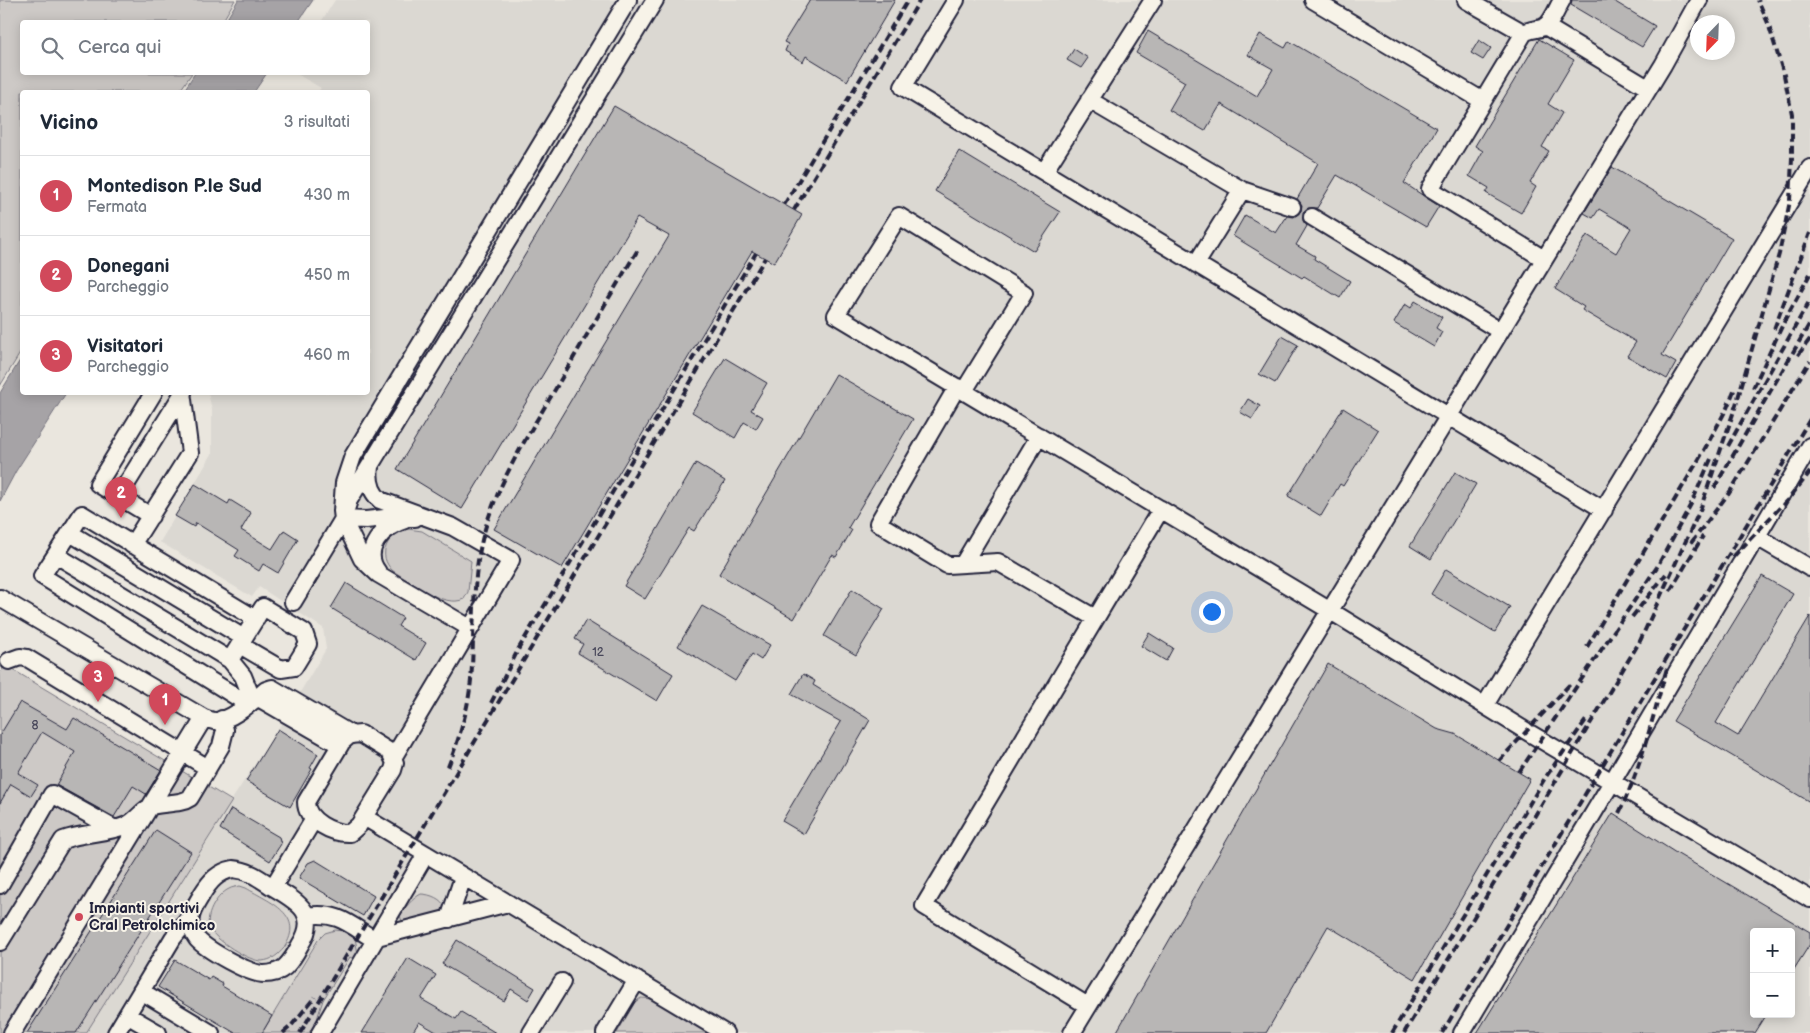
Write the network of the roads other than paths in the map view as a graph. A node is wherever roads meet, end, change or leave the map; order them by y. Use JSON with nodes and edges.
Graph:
{"nodes":[{"id":1,"x":628,"y":0,"type":"edge"},
{"id":2,"x":656,"y":0,"type":"edge"},
{"id":3,"x":956,"y":0,"type":"edge"},
{"id":4,"x":1153,"y":0,"type":"edge"},
{"id":5,"x":1313,"y":0,"type":"edge"},
{"id":6,"x":1562,"y":0,"type":"edge"},
{"id":7,"x":1699,"y":0,"type":"edge"},
{"id":8,"x":1476,"y":2,"type":"edge"},
{"id":9,"x":1545,"y":26,"type":"junction"},
{"id":10,"x":1524,"y":33,"type":"junction"},
{"id":11,"x":1648,"y":88,"type":"junction"},
{"id":12,"x":1089,"y":100,"type":"junction"},
{"id":13,"x":1483,"y":101,"type":"junction"},
{"id":14,"x":1810,"y":168,"type":"edge"},
{"id":15,"x":1044,"y":172,"type":"junction"},
{"id":16,"x":1242,"y":190,"type":"junction"},
{"id":17,"x":1292,"y":207,"type":"dead end"},
{"id":18,"x":1312,"y":217,"type":"dead end"},
{"id":19,"x":1544,"y":259,"type":"junction"},
{"id":20,"x":1196,"y":264,"type":"junction"},
{"id":21,"x":1500,"y":331,"type":"junction"},
{"id":22,"x":960,"y":389,"type":"junction"},
{"id":23,"x":152,"y":395,"type":"edge"},
{"id":24,"x":182,"y":395,"type":"edge"},
{"id":25,"x":183,"y":395,"type":"edge"},
{"id":26,"x":1448,"y":416,"type":"junction"},
{"id":27,"x":1039,"y":436,"type":"junction"},
{"id":28,"x":1810,"y":446,"type":"edge"},
{"id":29,"x":370,"y":467,"type":"junction"},
{"id":30,"x":119,"y":496,"type":"junction"},
{"id":31,"x":1161,"y":509,"type":"junction"},
{"id":32,"x":1604,"y":510,"type":"junction"},
{"id":33,"x":152,"y":514,"type":"junction"},
{"id":34,"x":343,"y":518,"type":"junction"},
{"id":35,"x":414,"y":518,"type":"junction"},
{"id":36,"x":434,"y":520,"type":"junction"},
{"id":37,"x":70,"y":533,"type":"junction"},
{"id":38,"x":1757,"y":537,"type":"junction"},
{"id":39,"x":132,"y":545,"type":"junction"},
{"id":40,"x":56,"y":555,"type":"junction"},
{"id":41,"x":963,"y":564,"type":"junction"},
{"id":42,"x":1810,"y":568,"type":"edge"},
{"id":43,"x":382,"y":576,"type":"junction"},
{"id":44,"x":0,"y":598,"type":"edge"},
{"id":45,"x":293,"y":602,"type":"dead end"},
{"id":46,"x":1330,"y":610,"type":"junction"},
{"id":47,"x":256,"y":618,"type":"junction"},
{"id":48,"x":1095,"y":618,"type":"junction"},
{"id":49,"x":470,"y":628,"type":"junction"},
{"id":50,"x":242,"y":641,"type":"junction"},
{"id":51,"x":230,"y":660,"type":"junction"},
{"id":52,"x":9,"y":661,"type":"dead end"},
{"id":53,"x":253,"y":701,"type":"junction"},
{"id":54,"x":1485,"y":706,"type":"junction"},
{"id":55,"x":197,"y":714,"type":"junction"},
{"id":56,"x":222,"y":719,"type":"junction"},
{"id":57,"x":346,"y":740,"type":"junction"},
{"id":58,"x":182,"y":752,"type":"junction"},
{"id":59,"x":393,"y":758,"type":"junction"},
{"id":60,"x":208,"y":768,"type":"junction"},
{"id":61,"x":1612,"y":782,"type":"junction"},
{"id":62,"x":149,"y":807,"type":"junction"},
{"id":63,"x":364,"y":817,"type":"junction"},
{"id":64,"x":314,"y":819,"type":"junction"},
{"id":65,"x":115,"y":829,"type":"junction"},
{"id":66,"x":426,"y":854,"type":"junction"},
{"id":67,"x":463,"y":876,"type":"junction"},
{"id":68,"x":0,"y":885,"type":"edge"},
{"id":69,"x":273,"y":887,"type":"junction"},
{"id":70,"x":1810,"y":899,"type":"edge"},
{"id":71,"x":508,"y":903,"type":"junction"},
{"id":72,"x":307,"y":916,"type":"junction"},
{"id":73,"x":190,"y":917,"type":"junction"},
{"id":74,"x":449,"y":918,"type":"junction"},
{"id":75,"x":376,"y":939,"type":"junction"},
{"id":76,"x":0,"y":942,"type":"edge"},
{"id":77,"x":637,"y":980,"type":"junction"},
{"id":78,"x":562,"y":982,"type":"dead end"},
{"id":79,"x":141,"y":991,"type":"junction"},
{"id":80,"x":1088,"y":1006,"type":"junction"},
{"id":81,"x":127,"y":1015,"type":"junction"},
{"id":82,"x":12,"y":1033,"type":"edge"},
{"id":83,"x":116,"y":1033,"type":"edge"},
{"id":84,"x":158,"y":1033,"type":"edge"},
{"id":85,"x":211,"y":1033,"type":"edge"},
{"id":86,"x":320,"y":1033,"type":"edge"},
{"id":87,"x":532,"y":1033,"type":"edge"},
{"id":88,"x":605,"y":1033,"type":"edge"},
{"id":89,"x":725,"y":1033,"type":"edge"},
{"id":90,"x":1072,"y":1033,"type":"edge"},
{"id":91,"x":1462,"y":1033,"type":"edge"}],
"edges":[{"from":1,"to":34,"type":"street"},
{"from":2,"to":29,"type":"street"},
{"from":3,"to":15,"type":"street"},
{"from":4,"to":12,"type":"street"},
{"from":5,"to":13,"type":"street"},
{"from":6,"to":9,"type":"street"},
{"from":7,"to":11,"type":"street"},
{"from":8,"to":10,"type":"street"},
{"from":9,"to":10,"type":"street"},
{"from":9,"to":11,"type":"street"},
{"from":10,"to":13,"type":"street"},
{"from":11,"to":19,"type":"street"},
{"from":12,"to":15,"type":"street"},
{"from":12,"to":16,"type":"street"},
{"from":13,"to":19,"type":"street"},
{"from":14,"to":32,"type":"street"},
{"from":15,"to":20,"type":"street"},
{"from":16,"to":17,"type":"street"},
{"from":16,"to":20,"type":"street"},
{"from":18,"to":21,"type":"street"},
{"from":19,"to":21,"type":"street"},
{"from":20,"to":26,"type":"street"},
{"from":21,"to":26,"type":"street"},
{"from":22,"to":22,"type":"street"},
{"from":22,"to":27,"type":"street"},
{"from":22,"to":41,"type":"street"},
{"from":23,"to":30,"type":"street"},
{"from":24,"to":30,"type":"street"},
{"from":25,"to":33,"type":"street"},
{"from":26,"to":32,"type":"street"},
{"from":26,"to":46,"type":"street"},
{"from":27,"to":31,"type":"street"},
{"from":27,"to":41,"type":"street"},
{"from":28,"to":38,"type":"street"},
{"from":29,"to":34,"type":"street"},
{"from":29,"to":36,"type":"street"},
{"from":30,"to":33,"type":"street"},
{"from":31,"to":46,"type":"street"},
{"from":31,"to":48,"type":"street"},
{"from":32,"to":54,"type":"street"},
{"from":33,"to":39,"type":"street"},
{"from":34,"to":35,"type":"street"},
{"from":34,"to":43,"type":"street"},
{"from":34,"to":45,"type":"street"},
{"from":35,"to":36,"type":"street"},
{"from":35,"to":43,"type":"street"},
{"from":36,"to":49,"type":"street"},
{"from":37,"to":39,"type":"street"},
{"from":37,"to":40,"type":"street"},
{"from":37,"to":50,"type":"street"},
{"from":38,"to":42,"type":"street"},
{"from":38,"to":61,"type":"street"},
{"from":39,"to":47,"type":"street"},
{"from":40,"to":51,"type":"street"},
{"from":40,"to":53,"type":"street"},
{"from":41,"to":48,"type":"street"},
{"from":43,"to":49,"type":"street"},
{"from":44,"to":55,"type":"street"},
{"from":46,"to":54,"type":"street"},
{"from":46,"to":80,"type":"street"},
{"from":47,"to":50,"type":"street"},
{"from":47,"to":50,"type":"street"},
{"from":48,"to":80,"type":"street"},
{"from":49,"to":59,"type":"street"},
{"from":50,"to":51,"type":"street"},
{"from":51,"to":53,"type":"street"},
{"from":52,"to":58,"type":"street"},
{"from":53,"to":56,"type":"street"},
{"from":53,"to":57,"type":"street"},
{"from":53,"to":57,"type":"street"},
{"from":54,"to":61,"type":"street"},
{"from":55,"to":56,"type":"street"},
{"from":55,"to":58,"type":"street"},
{"from":56,"to":60,"type":"street"},
{"from":57,"to":59,"type":"street"},
{"from":57,"to":64,"type":"street"},
{"from":58,"to":60,"type":"street"},
{"from":58,"to":62,"type":"street"},
{"from":59,"to":63,"type":"street"},
{"from":60,"to":62,"type":"street"},
{"from":61,"to":70,"type":"street"},
{"from":61,"to":91,"type":"street"},
{"from":62,"to":65,"type":"street"},
{"from":62,"to":82,"type":"street"},
{"from":63,"to":64,"type":"street"},
{"from":63,"to":66,"type":"street"},
{"from":64,"to":69,"type":"street"},
{"from":65,"to":68,"type":"street"},
{"from":65,"to":76,"type":"street"},
{"from":66,"to":67,"type":"street"},
{"from":66,"to":75,"type":"street"},
{"from":67,"to":71,"type":"street"},
{"from":67,"to":74,"type":"street"},
{"from":69,"to":72,"type":"street"},
{"from":69,"to":73,"type":"street"},
{"from":71,"to":74,"type":"street"},
{"from":71,"to":77,"type":"street"},
{"from":72,"to":73,"type":"street"},
{"from":72,"to":75,"type":"street"},
{"from":73,"to":79,"type":"street"},
{"from":74,"to":75,"type":"street"},
{"from":75,"to":86,"type":"street"},
{"from":77,"to":88,"type":"street"},
{"from":77,"to":89,"type":"street"},
{"from":78,"to":87,"type":"street"},
{"from":79,"to":81,"type":"street"},
{"from":79,"to":85,"type":"street"},
{"from":80,"to":90,"type":"street"},
{"from":81,"to":83,"type":"street"},
{"from":81,"to":84,"type":"street"}]}
